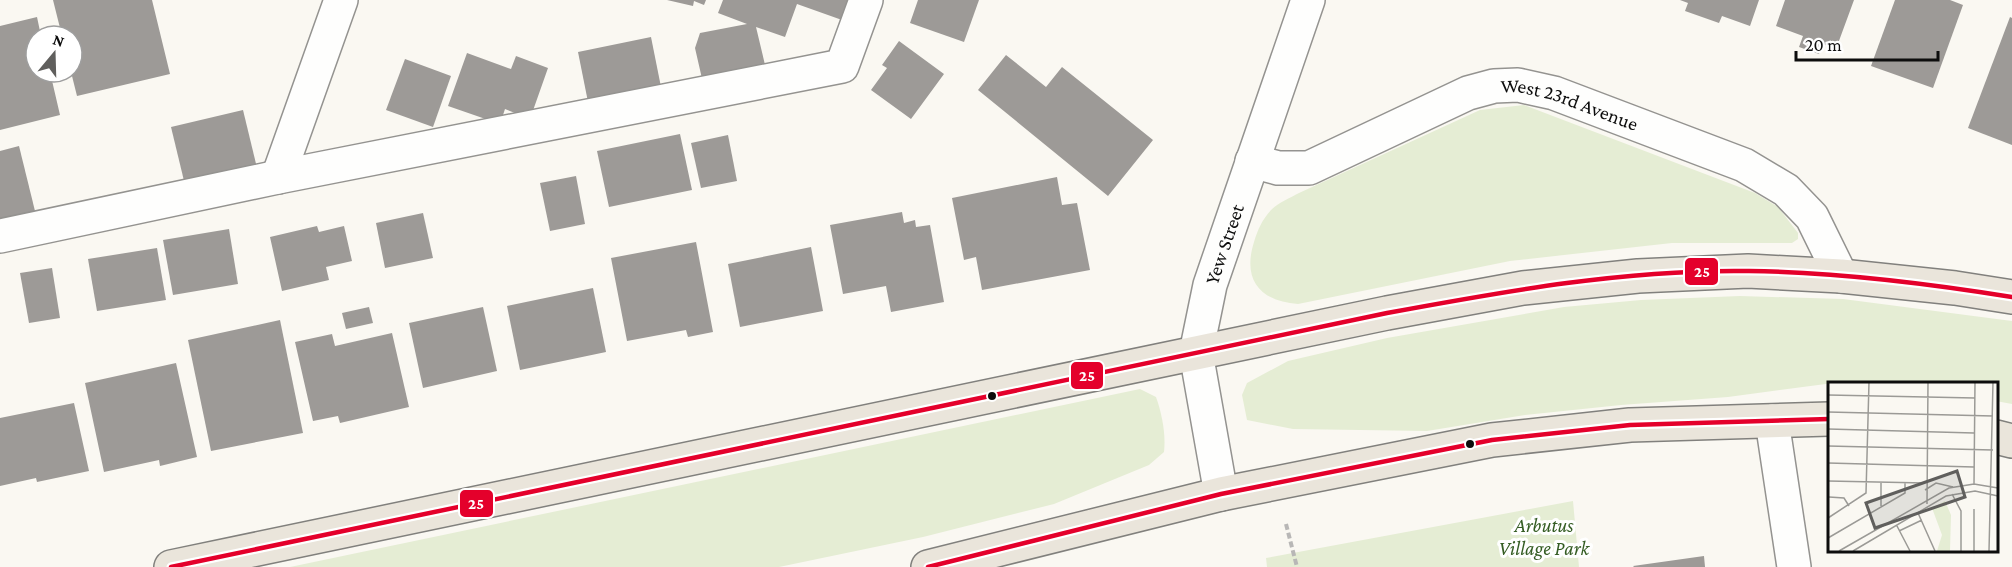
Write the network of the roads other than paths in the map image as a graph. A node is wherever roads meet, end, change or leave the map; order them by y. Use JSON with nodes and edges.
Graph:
{"nodes":[{"id":1,"x":341,"y":0,"type":"edge"},
{"id":2,"x":866,"y":0,"type":"edge"},
{"id":3,"x":1300,"y":2,"type":"edge"},
{"id":4,"x":1252,"y":161,"type":"junction"},
{"id":5,"x":278,"y":177,"type":"junction"},
{"id":6,"x":0,"y":236,"type":"edge"},
{"id":7,"x":1841,"y":276,"type":"junction"},
{"id":8,"x":2012,"y":297,"type":"edge"},
{"id":9,"x":1196,"y":353,"type":"junction"},
{"id":10,"x":1828,"y":419,"type":"edge"},
{"id":11,"x":1772,"y":421,"type":"junction"},
{"id":12,"x":1997,"y":437,"type":"edge"},
{"id":13,"x":2012,"y":441,"type":"edge"},
{"id":14,"x":1221,"y":494,"type":"junction"},
{"id":15,"x":945,"y":565,"type":"edge"},
{"id":16,"x":171,"y":567,"type":"edge"},
{"id":17,"x":1794,"y":567,"type":"edge"}],
"edges":[{"from":1,"to":5,"type":"street"},
{"from":2,"to":5,"type":"street"},
{"from":3,"to":4,"type":"street","name":"Yew Street"},
{"from":4,"to":7,"type":"street","name":"West 23rd Avenue"},
{"from":4,"to":9,"type":"street","name":"Yew Street"},
{"from":5,"to":6,"type":"street"},
{"from":7,"to":8,"type":"main road"},
{"from":7,"to":9,"type":"main road"},
{"from":9,"to":14,"type":"street","name":"Yew Street"},
{"from":9,"to":16,"type":"main road"},
{"from":10,"to":11,"type":"main road"},
{"from":11,"to":14,"type":"main road"},
{"from":11,"to":17,"type":"street"},
{"from":12,"to":13,"type":"main road"},
{"from":14,"to":15,"type":"main road"}]}
